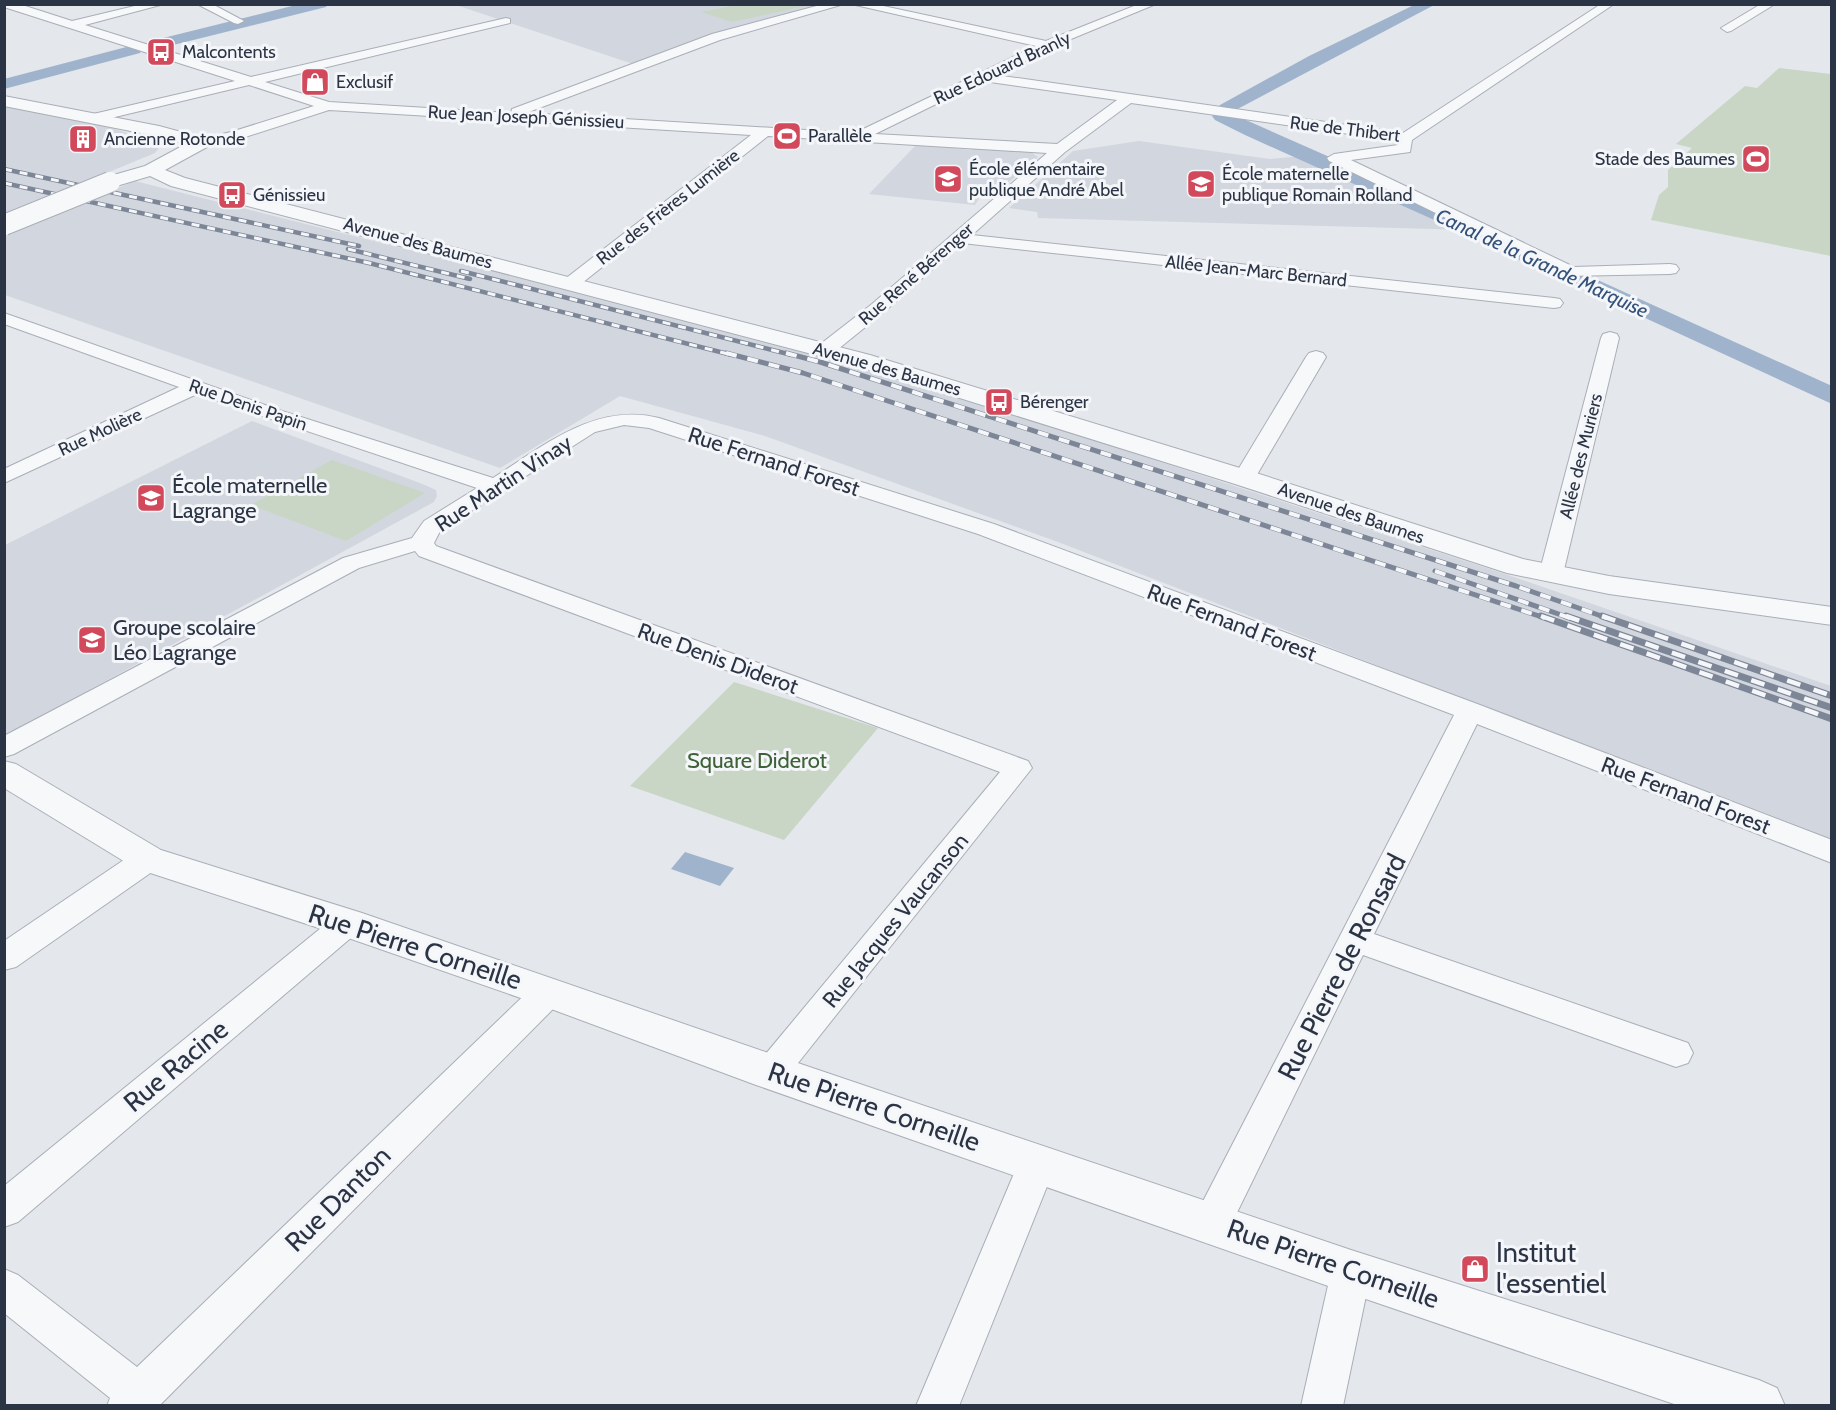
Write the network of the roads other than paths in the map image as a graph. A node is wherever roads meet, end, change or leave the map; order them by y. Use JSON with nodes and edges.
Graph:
{"nodes":[{"id":1,"x":6,"y":4,"type":"edge"},
{"id":2,"x":159,"y":4,"type":"edge"},
{"id":3,"x":202,"y":4,"type":"edge"},
{"id":4,"x":839,"y":4,"type":"edge"},
{"id":5,"x":856,"y":4,"type":"edge"},
{"id":6,"x":1151,"y":4,"type":"edge"},
{"id":7,"x":1609,"y":4,"type":"edge"},
{"id":8,"x":1770,"y":4,"type":"edge"},
{"id":9,"x":238,"y":21,"type":"dead end"},
{"id":10,"x":507,"y":21,"type":"dead end"},
{"id":11,"x":69,"y":25,"type":"junction"},
{"id":12,"x":1727,"y":28,"type":"dead end"},
{"id":13,"x":1047,"y":45,"type":"junction"},
{"id":14,"x":981,"y":77,"type":"junction"},
{"id":15,"x":253,"y":81,"type":"junction"},
{"id":16,"x":1126,"y":100,"type":"junction"},
{"id":17,"x":4,"y":101,"type":"edge"},
{"id":18,"x":328,"y":106,"type":"junction"},
{"id":19,"x":507,"y":116,"type":"junction"},
{"id":20,"x":94,"y":117,"type":"junction"},
{"id":21,"x":764,"y":132,"type":"junction"},
{"id":22,"x":855,"y":137,"type":"junction"},
{"id":23,"x":1406,"y":138,"type":"junction"},
{"id":24,"x":201,"y":143,"type":"junction"},
{"id":25,"x":1060,"y":149,"type":"junction"},
{"id":26,"x":151,"y":170,"type":"junction"},
{"id":27,"x":4,"y":225,"type":"edge"},
{"id":28,"x":957,"y":238,"type":"junction"},
{"id":29,"x":1670,"y":269,"type":"dead end"},
{"id":30,"x":571,"y":283,"type":"junction"},
{"id":31,"x":1554,"y":303,"type":"dead end"},
{"id":32,"x":4,"y":318,"type":"edge"},
{"id":33,"x":1610,"y":338,"type":"dead end"},
{"id":34,"x":825,"y":350,"type":"junction"},
{"id":35,"x":1316,"y":357,"type":"dead end"},
{"id":36,"x":196,"y":387,"type":"junction"},
{"id":37,"x":624,"y":419,"type":"joint"},
{"id":38,"x":4,"y":477,"type":"edge"},
{"id":39,"x":1244,"y":478,"type":"junction"},
{"id":40,"x":494,"y":486,"type":"junction"},
{"id":41,"x":422,"y":543,"type":"junction"},
{"id":42,"x":1551,"y":574,"type":"junction"},
{"id":43,"x":1832,"y":616,"type":"edge"},
{"id":44,"x":1470,"y":711,"type":"junction"},
{"id":45,"x":4,"y":748,"type":"edge"},
{"id":46,"x":1018,"y":768,"type":"joint"},
{"id":47,"x":4,"y":772,"type":"edge"},
{"id":48,"x":1832,"y":852,"type":"edge"},
{"id":49,"x":148,"y":859,"type":"junction"},
{"id":50,"x":348,"y":923,"type":"junction"},
{"id":51,"x":1356,"y":940,"type":"junction"},
{"id":52,"x":4,"y":958,"type":"edge"},
{"id":53,"x":549,"y":992,"type":"junction"},
{"id":54,"x":1676,"y":1053,"type":"dead end"},
{"id":55,"x":771,"y":1072,"type":"junction"},
{"id":56,"x":1037,"y":1164,"type":"junction"},
{"id":57,"x":4,"y":1210,"type":"edge"},
{"id":58,"x":1212,"y":1223,"type":"junction"},
{"id":59,"x":1351,"y":1272,"type":"junction"},
{"id":60,"x":4,"y":1288,"type":"edge"},
{"id":61,"x":134,"y":1400,"type":"edge"},
{"id":62,"x":937,"y":1406,"type":"edge"},
{"id":63,"x":1322,"y":1406,"type":"edge"},
{"id":64,"x":1759,"y":1406,"type":"edge"}],
"edges":[{"from":1,"to":11,"type":"street","name":"Rue Jean Joseph Génissieu"},
{"from":2,"to":11,"type":"street"},
{"from":3,"to":9,"type":"street"},
{"from":4,"to":19,"type":"street"},
{"from":5,"to":13,"type":"street"},
{"from":6,"to":13,"type":"street","name":"Rue Edouard Branly"},
{"from":7,"to":23,"type":"street","name":"Rue de Thibert"},
{"from":8,"to":12,"type":"street"},
{"from":10,"to":15,"type":"street"},
{"from":11,"to":15,"type":"street","name":"Rue Jean Joseph Génissieu"},
{"from":13,"to":14,"type":"street","name":"Rue Edouard Branly"},
{"from":14,"to":16,"type":"street","name":"Rue de Thibert"},
{"from":14,"to":22,"type":"street","name":"Rue Edouard Branly"},
{"from":15,"to":18,"type":"street","name":"Rue Jean Joseph Génissieu"},
{"from":15,"to":20,"type":"street"},
{"from":16,"to":23,"type":"street","name":"Rue de Thibert"},
{"from":16,"to":25,"type":"street"},
{"from":17,"to":20,"type":"street"},
{"from":18,"to":19,"type":"street","name":"Rue Jean Joseph Génissieu"},
{"from":18,"to":24,"type":"street"},
{"from":19,"to":21,"type":"street","name":"Rue Jean Joseph Génissieu"},
{"from":20,"to":24,"type":"street"},
{"from":21,"to":22,"type":"street","name":"Rue Jean Joseph Génissieu"},
{"from":21,"to":30,"type":"street","name":"Rue des Frères Lumière"},
{"from":22,"to":25,"type":"street","name":"Rue Jean Joseph Génissieu"},
{"from":23,"to":29,"type":"street"},
{"from":24,"to":26,"type":"street"},
{"from":25,"to":28,"type":"street","name":"Rue René Bérenger"},
{"from":26,"to":27,"type":"street","bridge":true},
{"from":26,"to":30,"type":"street","name":"Avenue des Baumes"},
{"from":28,"to":31,"type":"street","name":"Allée Jean-Marc Bernard"},
{"from":28,"to":34,"type":"street","name":"Rue René Bérenger"},
{"from":30,"to":34,"type":"street","name":"Avenue des Baumes"},
{"from":32,"to":36,"type":"street","name":"Rue Denis Papin"},
{"from":33,"to":42,"type":"street","name":"Allée des Muriers"},
{"from":34,"to":39,"type":"street","name":"Avenue des Baumes"},
{"from":35,"to":39,"type":"street"},
{"from":36,"to":38,"type":"street","name":"Rue Molière"},
{"from":36,"to":40,"type":"street","name":"Rue Denis Papin"},
{"from":37,"to":40,"type":"street","name":"Rue Martin Vinay"},
{"from":37,"to":44,"type":"street","name":"Rue Fernand Forest"},
{"from":39,"to":42,"type":"street","name":"Avenue des Baumes"},
{"from":40,"to":41,"type":"street","name":"Rue Martin Vinay"},
{"from":41,"to":45,"type":"street","name":"Rue Martin Vinay"},
{"from":41,"to":46,"type":"street","name":"Rue Denis Diderot"},
{"from":42,"to":43,"type":"street","name":"Avenue des Baumes"},
{"from":44,"to":48,"type":"street","name":"Rue Fernand Forest"},
{"from":44,"to":51,"type":"street","name":"Rue Pierre de Ronsard"},
{"from":46,"to":55,"type":"street","name":"Rue Jacques Vaucanson"},
{"from":47,"to":49,"type":"street","name":"Rue Pierre Corneille"},
{"from":49,"to":50,"type":"street","name":"Rue Pierre Corneille"},
{"from":49,"to":52,"type":"street"},
{"from":50,"to":53,"type":"street","name":"Rue Pierre Corneille"},
{"from":50,"to":57,"type":"street","name":"Rue Racine"},
{"from":51,"to":54,"type":"street"},
{"from":51,"to":58,"type":"street","name":"Rue Pierre de Ronsard"},
{"from":53,"to":55,"type":"street","name":"Rue Pierre Corneille"},
{"from":53,"to":61,"type":"street","name":"Rue Danton"},
{"from":55,"to":56,"type":"street","name":"Rue Pierre Corneille"},
{"from":56,"to":58,"type":"street","name":"Rue Pierre Corneille"},
{"from":56,"to":62,"type":"street"},
{"from":58,"to":59,"type":"street","name":"Rue Pierre Corneille"},
{"from":59,"to":63,"type":"street"},
{"from":59,"to":64,"type":"street","name":"Rue Pierre Corneille"},
{"from":60,"to":61,"type":"street"}]}
